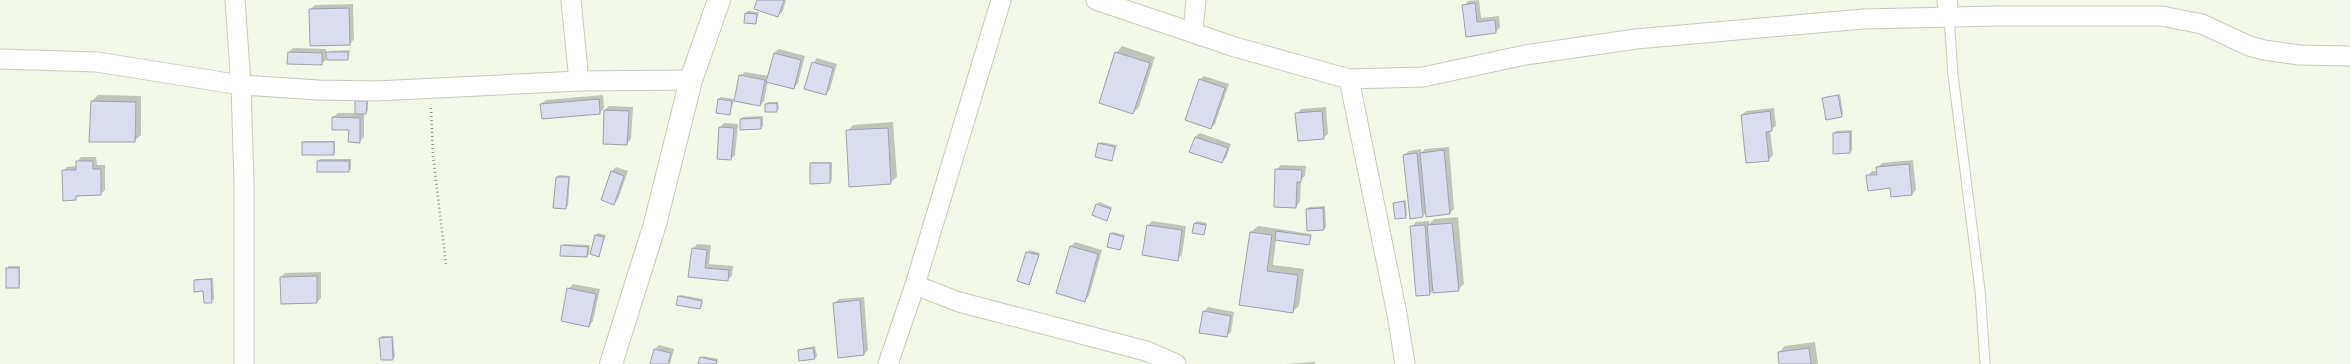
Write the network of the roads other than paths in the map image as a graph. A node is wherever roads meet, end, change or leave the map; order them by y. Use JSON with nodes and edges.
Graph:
{"nodes":[{"id":1,"x":235,"y":0,"type":"edge"},
{"id":2,"x":571,"y":0,"type":"edge"},
{"id":3,"x":719,"y":0,"type":"edge"},
{"id":4,"x":1000,"y":0,"type":"edge"},
{"id":5,"x":1096,"y":0,"type":"edge"},
{"id":6,"x":1196,"y":0,"type":"edge"},
{"id":7,"x":1948,"y":8,"type":"edge"},
{"id":8,"x":1193,"y":31,"type":"junction"},
{"id":9,"x":2350,"y":56,"type":"edge"},
{"id":10,"x":0,"y":59,"type":"edge"},
{"id":11,"x":1349,"y":79,"type":"junction"},
{"id":12,"x":691,"y":80,"type":"junction"},
{"id":13,"x":578,"y":81,"type":"junction"},
{"id":14,"x":241,"y":84,"type":"junction"},
{"id":15,"x":915,"y":285,"type":"junction"},
{"id":16,"x":244,"y":364,"type":"edge"},
{"id":17,"x":611,"y":364,"type":"edge"},
{"id":18,"x":888,"y":364,"type":"edge"},
{"id":19,"x":1176,"y":364,"type":"edge"},
{"id":20,"x":1405,"y":364,"type":"edge"},
{"id":21,"x":1984,"y":364,"type":"edge"}],
"edges":[{"from":1,"to":14,"type":"street"},
{"from":2,"to":13,"type":"street"},
{"from":3,"to":12,"type":"street"},
{"from":4,"to":15,"type":"street"},
{"from":5,"to":8,"type":"street"},
{"from":6,"to":8,"type":"street"},
{"from":7,"to":9,"type":"street"},
{"from":7,"to":11,"type":"street"},
{"from":7,"to":21,"type":"lane"},
{"from":8,"to":11,"type":"street"},
{"from":10,"to":14,"type":"street"},
{"from":11,"to":20,"type":"street"},
{"from":12,"to":13,"type":"street"},
{"from":12,"to":17,"type":"street"},
{"from":13,"to":14,"type":"street"},
{"from":14,"to":16,"type":"street"},
{"from":15,"to":18,"type":"street"},
{"from":15,"to":19,"type":"street"}]}
